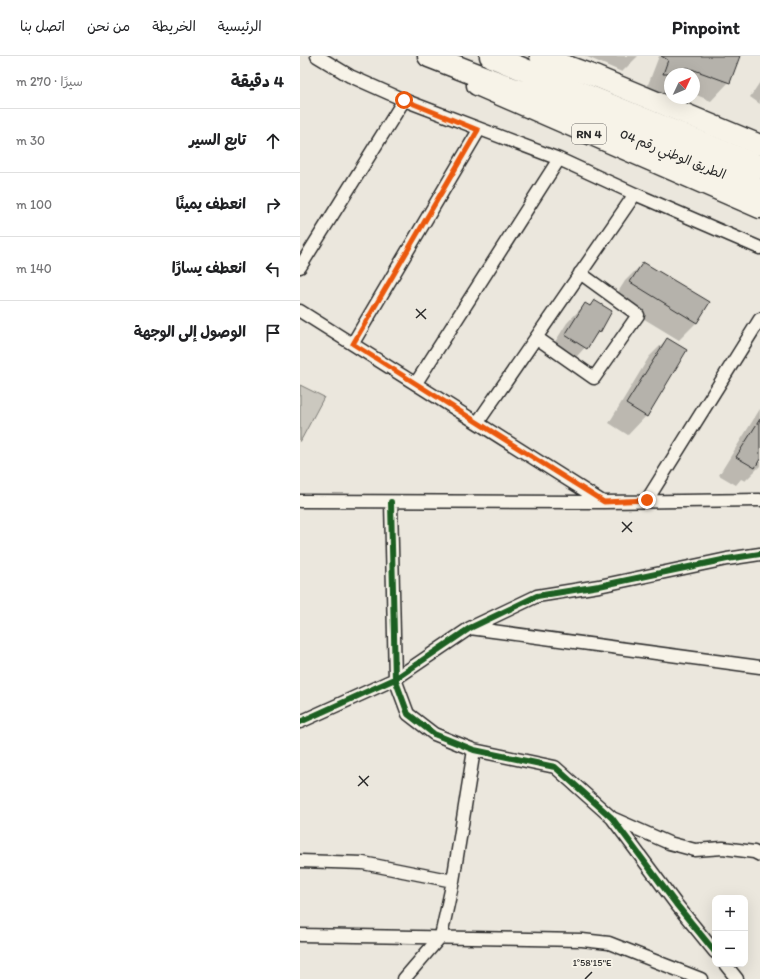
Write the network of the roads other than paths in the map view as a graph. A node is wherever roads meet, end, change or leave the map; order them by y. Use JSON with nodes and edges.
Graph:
{"nodes":[{"id":1,"x":317,"y":56,"type":"edge"},
{"id":2,"x":420,"y":56,"type":"edge"},
{"id":3,"x":430,"y":56,"type":"edge"},
{"id":4,"x":491,"y":56,"type":"edge"},
{"id":5,"x":540,"y":56,"type":"edge"},
{"id":6,"x":404,"y":100,"type":"junction"},
{"id":7,"x":478,"y":130,"type":"junction"},
{"id":8,"x":760,"y":145,"type":"edge"},
{"id":9,"x":559,"y":159,"type":"junction"},
{"id":10,"x":760,"y":168,"type":"edge"},
{"id":11,"x":760,"y":190,"type":"edge"},
{"id":12,"x":635,"y":194,"type":"junction"},
{"id":13,"x":760,"y":208,"type":"edge"},
{"id":14,"x":760,"y":248,"type":"edge"},
{"id":15,"x":300,"y":267,"type":"edge"},
{"id":16,"x":580,"y":273,"type":"junction"},
{"id":17,"x":300,"y":310,"type":"edge"},
{"id":18,"x":760,"y":319,"type":"edge"},
{"id":19,"x":538,"y":338,"type":"junction"},
{"id":20,"x":353,"y":344,"type":"junction"},
{"id":21,"x":416,"y":383,"type":"junction"},
{"id":22,"x":478,"y":422,"type":"junction"},
{"id":23,"x":647,"y":500,"type":"junction"},
{"id":24,"x":760,"y":500,"type":"edge"},
{"id":25,"x":300,"y":501,"type":"edge"},
{"id":26,"x":391,"y":502,"type":"junction"},
{"id":27,"x":604,"y":502,"type":"junction"},
{"id":28,"x":760,"y":554,"type":"edge"},
{"id":29,"x":470,"y":628,"type":"junction"},
{"id":30,"x":760,"y":667,"type":"edge"},
{"id":31,"x":394,"y":679,"type":"junction"},
{"id":32,"x":300,"y":722,"type":"edge"},
{"id":33,"x":474,"y":750,"type":"junction"},
{"id":34,"x":612,"y":818,"type":"junction"},
{"id":35,"x":760,"y":855,"type":"edge"},
{"id":36,"x":300,"y":861,"type":"edge"},
{"id":37,"x":453,"y":881,"type":"junction"},
{"id":38,"x":300,"y":935,"type":"edge"},
{"id":39,"x":441,"y":936,"type":"junction"},
{"id":40,"x":712,"y":948,"type":"edge"},
{"id":41,"x":727,"y":967,"type":"edge"},
{"id":42,"x":404,"y":979,"type":"edge"},
{"id":43,"x":701,"y":979,"type":"edge"},
{"id":44,"x":737,"y":979,"type":"edge"}],
"edges":[{"from":1,"to":6,"type":"street"},
{"from":2,"to":13,"type":"main road","number":"RN 4"},
{"from":3,"to":11,"type":"highway","name":"الطريق الوطني رقم 04","number":"RN 4"},
{"from":4,"to":10,"type":"highway","name":"الطريق الوطني رقم 04","number":"RN 4"},
{"from":5,"to":8,"type":"main road"},
{"from":6,"to":7,"type":"street"},
{"from":6,"to":15,"type":"street"},
{"from":7,"to":9,"type":"street"},
{"from":7,"to":20,"type":"street"},
{"from":9,"to":12,"type":"street"},
{"from":9,"to":21,"type":"street"},
{"from":12,"to":14,"type":"street"},
{"from":12,"to":16,"type":"street"},
{"from":16,"to":19,"type":"street"},
{"from":16,"to":19,"type":"street"},
{"from":17,"to":20,"type":"street"},
{"from":18,"to":23,"type":"street"},
{"from":19,"to":22,"type":"street"},
{"from":20,"to":21,"type":"street"},
{"from":21,"to":22,"type":"street"},
{"from":22,"to":27,"type":"street"},
{"from":23,"to":24,"type":"street"},
{"from":23,"to":27,"type":"street"},
{"from":25,"to":26,"type":"street"},
{"from":26,"to":27,"type":"street"},
{"from":26,"to":31,"type":"street"},
{"from":28,"to":29,"type":"street"},
{"from":29,"to":30,"type":"street"},
{"from":29,"to":31,"type":"street"},
{"from":31,"to":32,"type":"street"},
{"from":31,"to":33,"type":"street"},
{"from":33,"to":34,"type":"street"},
{"from":33,"to":37,"type":"street"},
{"from":34,"to":35,"type":"street"},
{"from":34,"to":40,"type":"street"},
{"from":36,"to":37,"type":"street"},
{"from":37,"to":39,"type":"street"},
{"from":38,"to":39,"type":"street"},
{"from":39,"to":42,"type":"street"},
{"from":39,"to":43,"type":"street"},
{"from":41,"to":44,"type":"street"}]}
